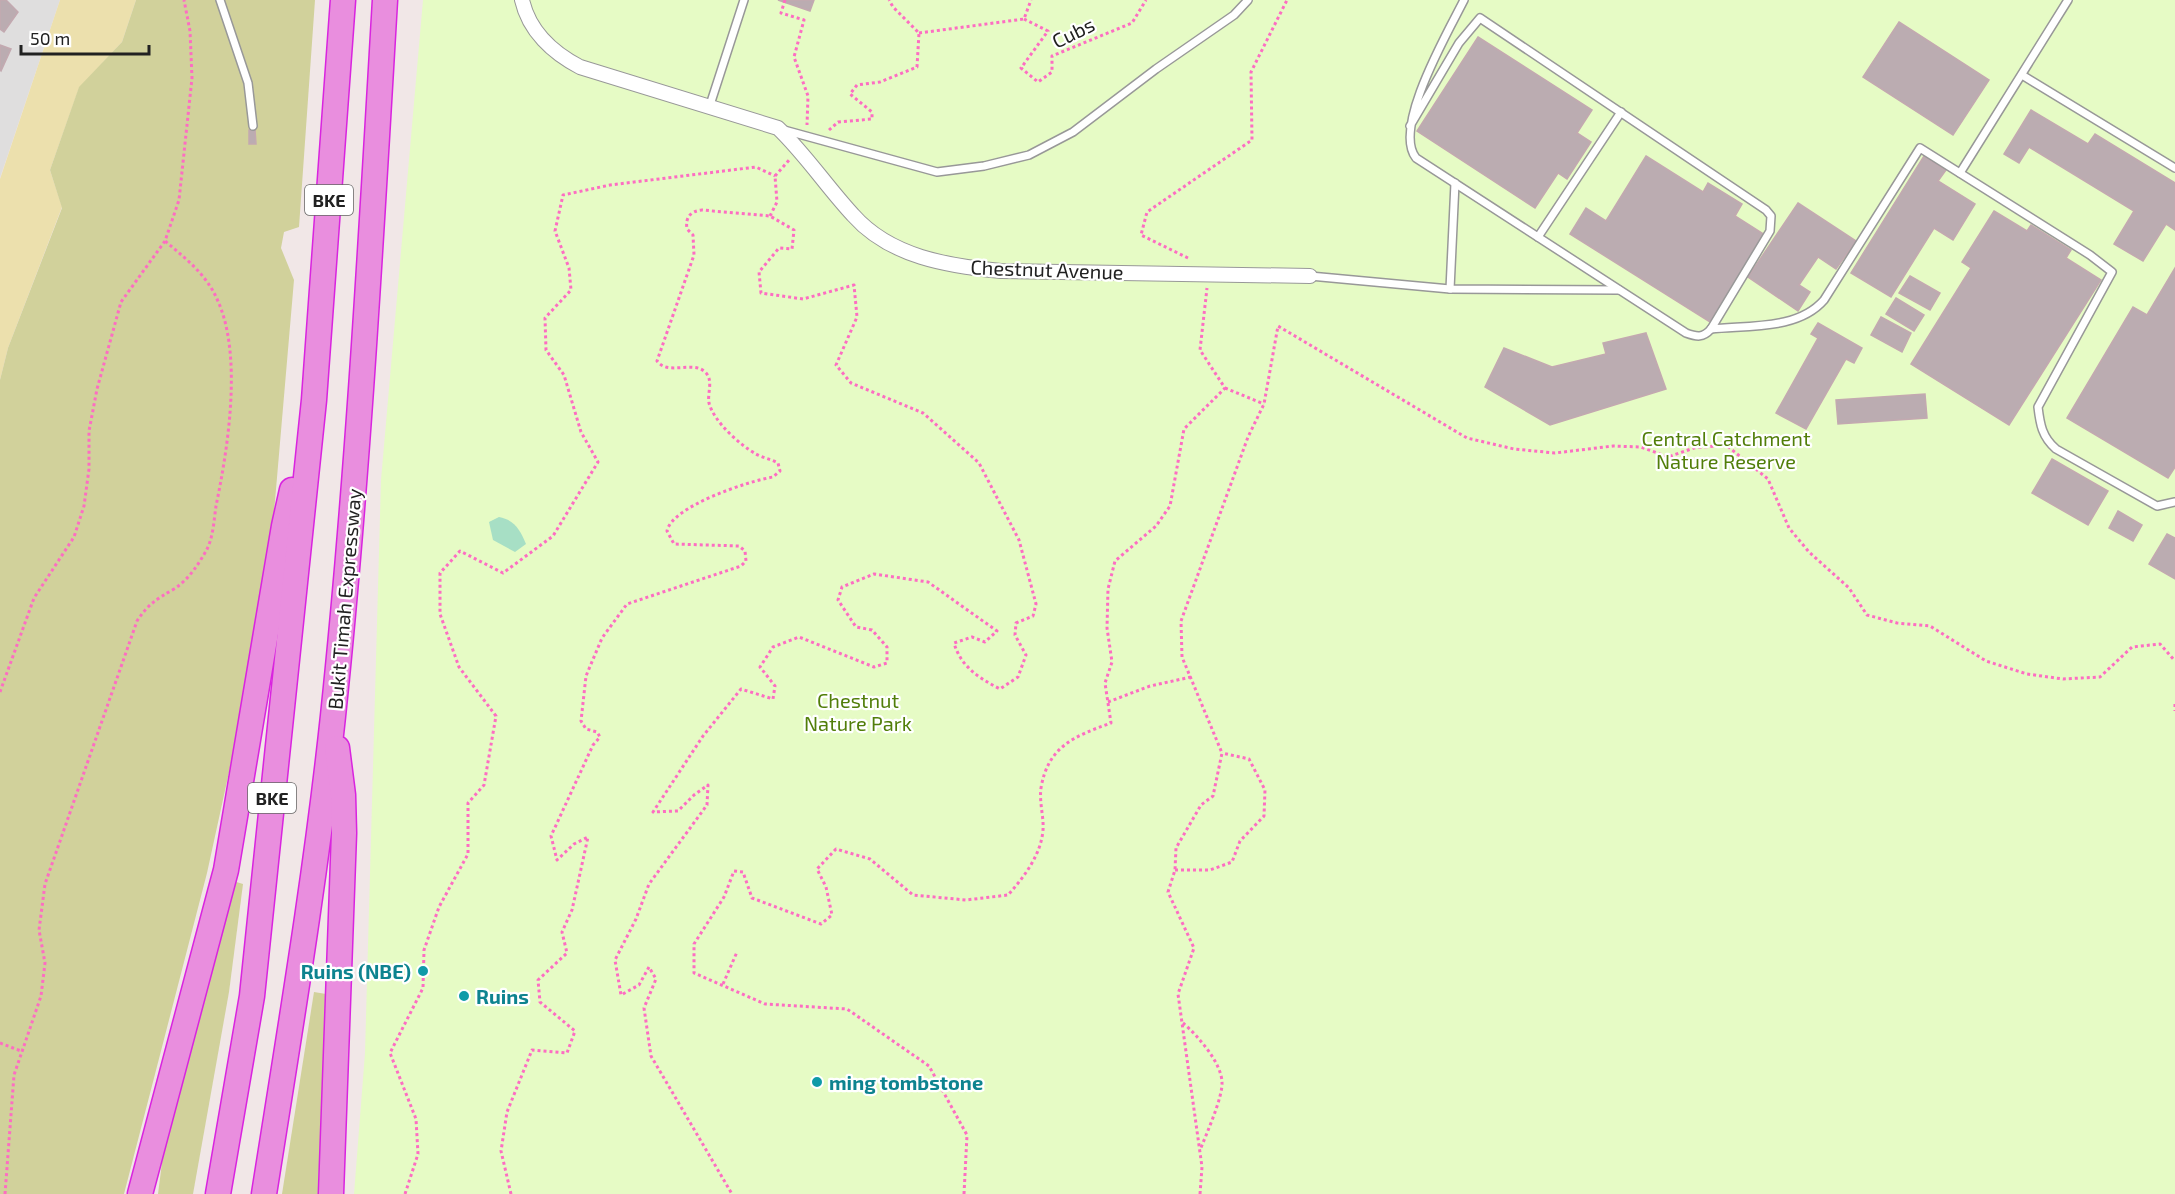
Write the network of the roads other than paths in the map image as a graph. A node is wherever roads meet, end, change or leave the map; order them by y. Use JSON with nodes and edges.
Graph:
{"nodes":[{"id":1,"x":220,"y":0,"type":"edge"},
{"id":2,"x":343,"y":0,"type":"edge"},
{"id":3,"x":385,"y":0,"type":"edge"},
{"id":4,"x":522,"y":0,"type":"edge"},
{"id":5,"x":744,"y":0,"type":"edge"},
{"id":6,"x":1248,"y":0,"type":"edge"},
{"id":7,"x":1464,"y":0,"type":"edge"},
{"id":8,"x":2068,"y":0,"type":"edge"},
{"id":9,"x":2022,"y":75,"type":"junction"},
{"id":10,"x":709,"y":108,"type":"junction"},
{"id":11,"x":1621,"y":112,"type":"junction"},
{"id":12,"x":253,"y":126,"type":"dead end"},
{"id":13,"x":1410,"y":126,"type":"junction"},
{"id":14,"x":778,"y":128,"type":"junction"},
{"id":15,"x":2175,"y":168,"type":"edge"},
{"id":16,"x":1960,"y":174,"type":"junction"},
{"id":17,"x":1455,"y":183,"type":"junction"},
{"id":18,"x":1538,"y":237,"type":"junction"},
{"id":19,"x":1310,"y":276,"type":"joint"},
{"id":20,"x":1450,"y":289,"type":"junction"},
{"id":21,"x":1620,"y":290,"type":"junction"},
{"id":22,"x":1711,"y":329,"type":"junction"},
{"id":23,"x":315,"y":400,"type":"junction"},
{"id":24,"x":2175,"y":502,"type":"edge"},
{"id":25,"x":333,"y":716,"type":"junction"},
{"id":26,"x":140,"y":1194,"type":"edge"},
{"id":27,"x":218,"y":1194,"type":"edge"},
{"id":28,"x":264,"y":1194,"type":"edge"},
{"id":29,"x":331,"y":1194,"type":"edge"}],
"edges":[{"from":1,"to":12,"type":"lane"},
{"from":2,"to":23,"type":"highway","number":"BKE"},
{"from":3,"to":25,"type":"highway","name":"Bukit Timah Expressway","number":"BKE"},
{"from":4,"to":10,"type":"street","name":"Chestnut Avenue"},
{"from":5,"to":10,"type":"lane"},
{"from":6,"to":14,"type":"lane"},
{"from":7,"to":13,"type":"lane"},
{"from":8,"to":9,"type":"lane"},
{"from":9,"to":15,"type":"lane"},
{"from":9,"to":16,"type":"lane"},
{"from":10,"to":14,"type":"street","name":"Chestnut Avenue"},
{"from":11,"to":13,"type":"lane"},
{"from":11,"to":18,"type":"lane"},
{"from":11,"to":22,"type":"lane"},
{"from":13,"to":17,"type":"lane"},
{"from":14,"to":19,"type":"street","name":"Chestnut Avenue"},
{"from":16,"to":22,"type":"lane"},
{"from":16,"to":24,"type":"lane"},
{"from":17,"to":18,"type":"lane"},
{"from":17,"to":20,"type":"lane"},
{"from":18,"to":21,"type":"lane"},
{"from":19,"to":20,"type":"lane"},
{"from":20,"to":21,"type":"lane"},
{"from":21,"to":22,"type":"lane"},
{"from":23,"to":26,"type":"highway"},
{"from":23,"to":27,"type":"highway","number":"BKE"},
{"from":25,"to":28,"type":"highway","name":"Bukit Timah Expressway","number":"BKE"},
{"from":25,"to":29,"type":"highway"}]}
